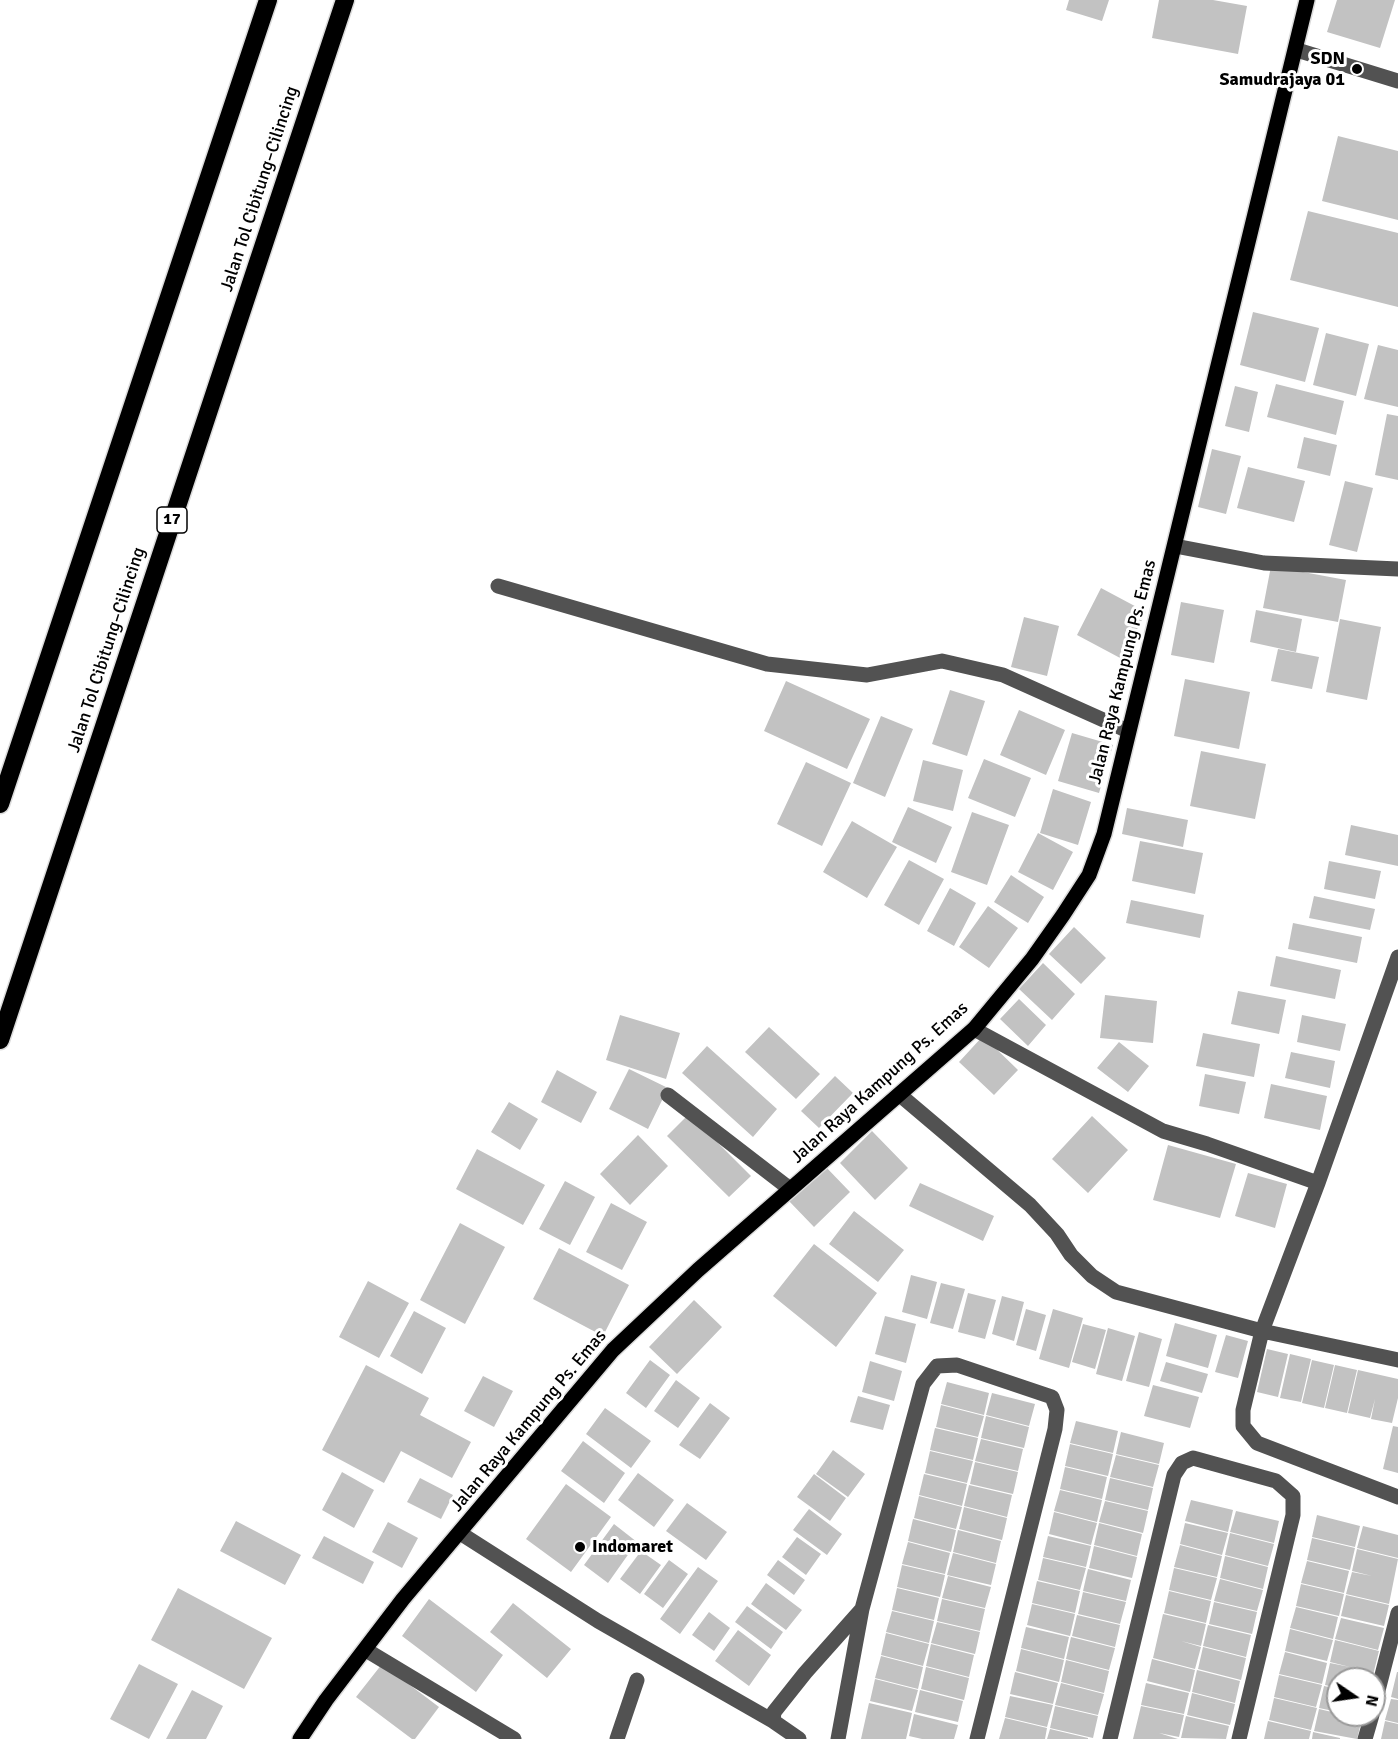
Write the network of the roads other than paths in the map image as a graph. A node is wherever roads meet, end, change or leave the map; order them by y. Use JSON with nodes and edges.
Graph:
{"nodes":[{"id":1,"x":268,"y":0,"type":"edge"},
{"id":2,"x":345,"y":0,"type":"edge"},
{"id":3,"x":1307,"y":0,"type":"edge"},
{"id":4,"x":1298,"y":50,"type":"junction"},
{"id":5,"x":1398,"y":81,"type":"edge"},
{"id":6,"x":1174,"y":546,"type":"junction"},
{"id":7,"x":1398,"y":569,"type":"edge"},
{"id":8,"x":498,"y":585,"type":"dead end"},
{"id":9,"x":1128,"y":730,"type":"junction"},
{"id":10,"x":0,"y":804,"type":"edge"},
{"id":11,"x":1398,"y":957,"type":"edge"},
{"id":12,"x":974,"y":1029,"type":"junction"},
{"id":13,"x":0,"y":1040,"type":"edge"},
{"id":14,"x":668,"y":1095,"type":"dead end"},
{"id":15,"x":900,"y":1095,"type":"junction"},
{"id":16,"x":1318,"y":1184,"type":"junction"},
{"id":17,"x":790,"y":1189,"type":"junction"},
{"id":18,"x":1262,"y":1331,"type":"junction"},
{"id":19,"x":1398,"y":1360,"type":"edge"},
{"id":20,"x":1398,"y":1497,"type":"edge"},
{"id":21,"x":460,"y":1533,"type":"junction"},
{"id":22,"x":862,"y":1609,"type":"junction"},
{"id":23,"x":1398,"y":1613,"type":"edge"},
{"id":24,"x":366,"y":1650,"type":"junction"},
{"id":25,"x":1384,"y":1667,"type":"edge"},
{"id":26,"x":637,"y":1680,"type":"dead end"},
{"id":27,"x":773,"y":1721,"type":"junction"},
{"id":28,"x":300,"y":1739,"type":"edge"},
{"id":29,"x":514,"y":1739,"type":"edge"},
{"id":30,"x":617,"y":1739,"type":"edge"},
{"id":31,"x":799,"y":1739,"type":"edge"},
{"id":32,"x":838,"y":1739,"type":"edge"},
{"id":33,"x":977,"y":1739,"type":"edge"},
{"id":34,"x":1110,"y":1739,"type":"edge"},
{"id":35,"x":1239,"y":1739,"type":"edge"}],
"edges":[{"from":1,"to":10,"type":"highway"},
{"from":2,"to":13,"type":"highway","name":"Jalan Tol Cibitung–Cilincing","number":"17"},
{"from":3,"to":4,"type":"main road","name":"Jalan Raya Kampung Ps. Emas"},
{"from":4,"to":5,"type":"street"},
{"from":4,"to":6,"type":"main road","name":"Jalan Raya Kampung Ps. Emas"},
{"from":6,"to":7,"type":"street"},
{"from":6,"to":9,"type":"main road","name":"Jalan Raya Kampung Ps. Emas"},
{"from":8,"to":9,"type":"street"},
{"from":9,"to":12,"type":"main road","name":"Jalan Raya Kampung Ps. Emas"},
{"from":11,"to":16,"type":"street"},
{"from":12,"to":15,"type":"main road","name":"Jalan Raya Kampung Ps. Emas"},
{"from":12,"to":16,"type":"street"},
{"from":14,"to":17,"type":"street"},
{"from":15,"to":17,"type":"main road","name":"Jalan Raya Kampung Ps. Emas"},
{"from":15,"to":18,"type":"street"},
{"from":16,"to":18,"type":"street"},
{"from":17,"to":21,"type":"main road","name":"Jalan Raya Kampung Ps. Emas"},
{"from":18,"to":19,"type":"street"},
{"from":18,"to":20,"type":"street"},
{"from":21,"to":24,"type":"main road","name":"Jalan Raya Kampung Ps. Emas"},
{"from":21,"to":27,"type":"street"},
{"from":22,"to":27,"type":"street"},
{"from":22,"to":32,"type":"street"},
{"from":22,"to":33,"type":"street"},
{"from":23,"to":25,"type":"street"},
{"from":24,"to":28,"type":"main road","name":"Jalan Raya Kampung Ps. Emas"},
{"from":24,"to":29,"type":"street"},
{"from":26,"to":30,"type":"street"},
{"from":27,"to":31,"type":"street"},
{"from":34,"to":35,"type":"street"}]}
